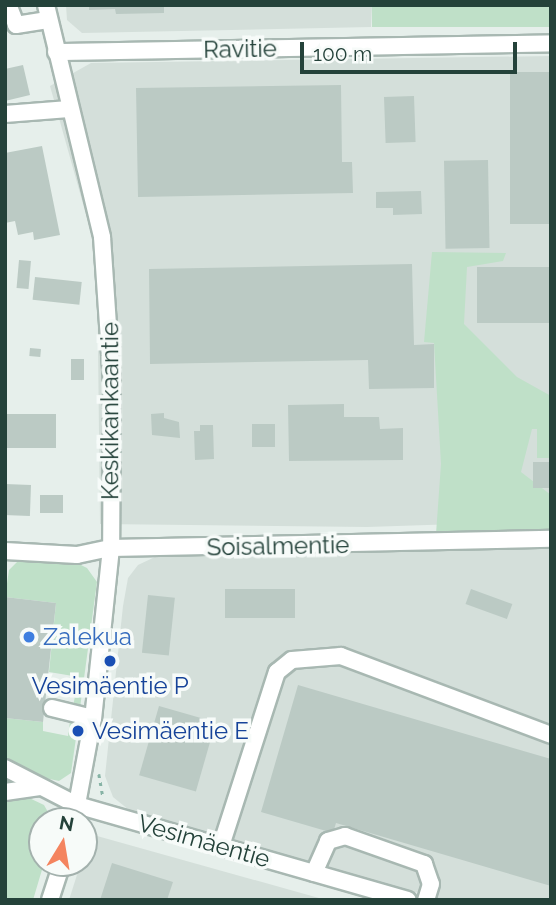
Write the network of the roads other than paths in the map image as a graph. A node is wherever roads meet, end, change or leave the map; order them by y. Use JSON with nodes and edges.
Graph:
{"nodes":[{"id":1,"x":9,"y":9,"type":"dead end"},
{"id":2,"x":47,"y":13,"type":"edge"},
{"id":3,"x":551,"y":43,"type":"edge"},
{"id":4,"x":56,"y":52,"type":"junction"},
{"id":5,"x":35,"y":99,"type":"dead end"},
{"id":6,"x":69,"y":109,"type":"junction"},
{"id":7,"x":48,"y":111,"type":"junction"},
{"id":8,"x":5,"y":114,"type":"edge"},
{"id":9,"x":551,"y":539,"type":"edge"},
{"id":10,"x":111,"y":548,"type":"junction"},
{"id":11,"x":9,"y":552,"type":"edge"},
{"id":12,"x":5,"y":568,"type":"edge"},
{"id":13,"x":52,"y":708,"type":"dead end"},
{"id":14,"x":93,"y":718,"type":"junction"},
{"id":15,"x":551,"y":735,"type":"edge"},
{"id":16,"x":5,"y":768,"type":"edge"},
{"id":17,"x":40,"y":787,"type":"junction"},
{"id":18,"x":5,"y":792,"type":"edge"},
{"id":19,"x":67,"y":807,"type":"edge"},
{"id":20,"x":76,"y":807,"type":"edge"},
{"id":21,"x":98,"y":818,"type":"edge"},
{"id":22,"x":221,"y":846,"type":"junction"},
{"id":23,"x":314,"y":873,"type":"junction"},
{"id":24,"x":57,"y":877,"type":"edge"},
{"id":25,"x":50,"y":900,"type":"edge"},
{"id":26,"x":408,"y":900,"type":"edge"},
{"id":27,"x":426,"y":900,"type":"edge"}],
"edges":[{"from":1,"to":2,"type":"street"},
{"from":2,"to":4,"type":"street","name":"Keskikankaantie"},
{"from":3,"to":4,"type":"street","name":"Ravitie"},
{"from":4,"to":6,"type":"street","name":"Keskikankaantie"},
{"from":5,"to":7,"type":"street"},
{"from":6,"to":7,"type":"street"},
{"from":6,"to":10,"type":"street","name":"Keskikankaantie"},
{"from":7,"to":8,"type":"street"},
{"from":9,"to":10,"type":"street","name":"Soisalmentie"},
{"from":10,"to":11,"type":"street","name":"Soisalmentie"},
{"from":10,"to":14,"type":"street","name":"Keskikankaantie"},
{"from":11,"to":12,"type":"street"},
{"from":13,"to":14,"type":"street"},
{"from":14,"to":20,"type":"street","name":"Keskikankaantie"},
{"from":15,"to":22,"type":"street"},
{"from":16,"to":17,"type":"street","name":"Vesimäentie"},
{"from":17,"to":18,"type":"street"},
{"from":17,"to":19,"type":"street","name":"Vesimäentie"},
{"from":21,"to":22,"type":"street","name":"Vesimäentie"},
{"from":22,"to":23,"type":"street","name":"Vesimäentie"},
{"from":23,"to":26,"type":"street","name":"Vesimäentie"},
{"from":23,"to":27,"type":"street"},
{"from":24,"to":25,"type":"street"}]}
